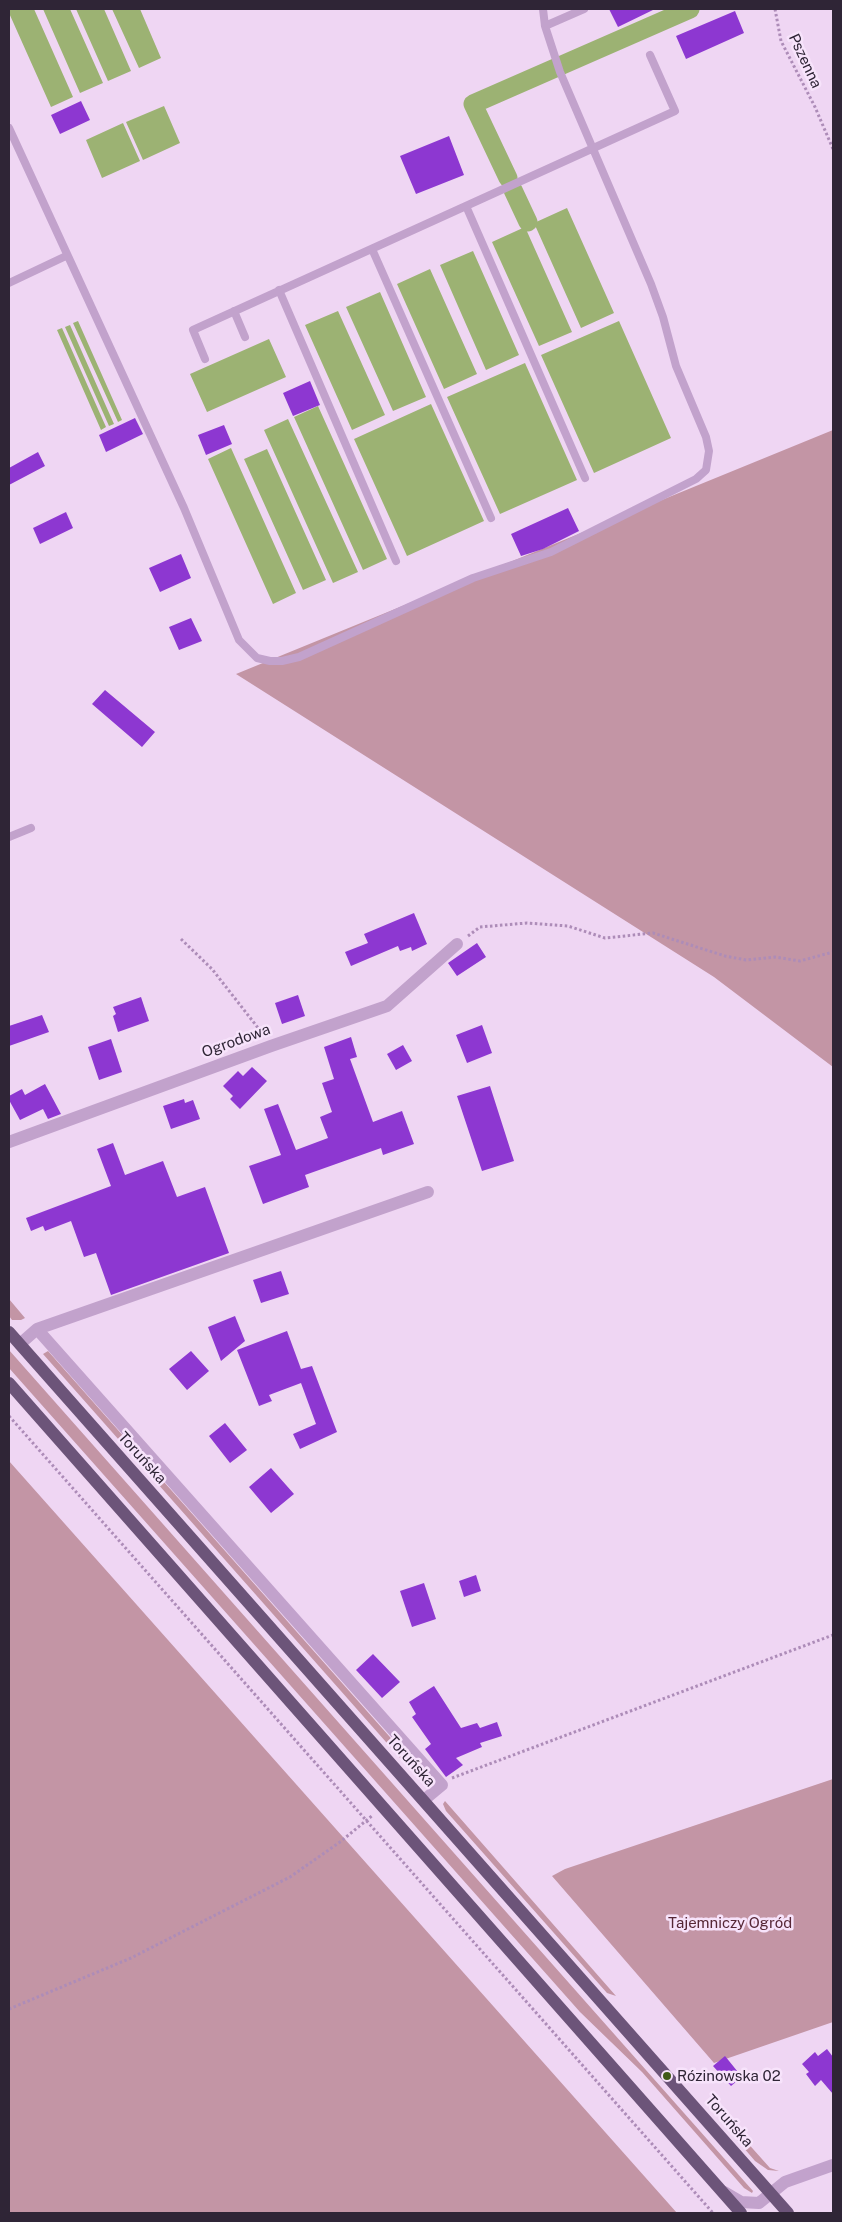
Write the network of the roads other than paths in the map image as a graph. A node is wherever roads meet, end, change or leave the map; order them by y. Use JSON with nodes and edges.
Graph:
{"nodes":[{"id":1,"x":543,"y":9,"type":"edge"},
{"id":2,"x":584,"y":9,"type":"edge"},
{"id":3,"x":545,"y":26,"type":"junction"},
{"id":4,"x":650,"y":55,"type":"dead end"},
{"id":5,"x":9,"y":128,"type":"edge"},
{"id":6,"x":592,"y":148,"type":"junction"},
{"id":7,"x":466,"y":206,"type":"junction"},
{"id":8,"x":372,"y":249,"type":"junction"},
{"id":9,"x":66,"y":256,"type":"junction"},
{"id":10,"x":9,"y":283,"type":"edge"},
{"id":11,"x":280,"y":290,"type":"junction"},
{"id":12,"x":234,"y":311,"type":"junction"},
{"id":13,"x":245,"y":338,"type":"dead end"},
{"id":14,"x":205,"y":359,"type":"dead end"},
{"id":15,"x":585,"y":478,"type":"dead end"},
{"id":16,"x":491,"y":518,"type":"dead end"},
{"id":17,"x":396,"y":561,"type":"dead end"},
{"id":18,"x":31,"y":828,"type":"dead end"},
{"id":19,"x":9,"y":837,"type":"edge"},
{"id":20,"x":456,"y":944,"type":"road end"},
{"id":21,"x":9,"y":1142,"type":"edge"},
{"id":22,"x":428,"y":1192,"type":"dead end"},
{"id":23,"x":37,"y":1329,"type":"junction"},
{"id":24,"x":9,"y":1332,"type":"edge"},
{"id":25,"x":20,"y":1344,"type":"junction"},
{"id":26,"x":9,"y":1383,"type":"edge"},
{"id":27,"x":424,"y":1800,"type":"junction"},
{"id":28,"x":833,"y":2165,"type":"edge"},
{"id":29,"x":722,"y":2191,"type":"junction"},
{"id":30,"x":771,"y":2194,"type":"junction"},
{"id":31,"x":741,"y":2213,"type":"edge"},
{"id":32,"x":788,"y":2213,"type":"edge"}],
"edges":[{"from":1,"to":3,"type":"lane"},
{"from":2,"to":3,"type":"lane"},
{"from":3,"to":6,"type":"lane"},
{"from":4,"to":6,"type":"lane"},
{"from":5,"to":9,"type":"lane"},
{"from":6,"to":7,"type":"lane"},
{"from":6,"to":9,"type":"lane"},
{"from":7,"to":8,"type":"lane"},
{"from":7,"to":15,"type":"lane"},
{"from":8,"to":11,"type":"lane"},
{"from":8,"to":16,"type":"lane"},
{"from":9,"to":10,"type":"lane"},
{"from":11,"to":12,"type":"lane"},
{"from":11,"to":17,"type":"lane"},
{"from":12,"to":13,"type":"lane"},
{"from":12,"to":14,"type":"lane"},
{"from":18,"to":19,"type":"lane"},
{"from":20,"to":21,"type":"street","name":"Ogrodowa"},
{"from":22,"to":23,"type":"street"},
{"from":23,"to":25,"type":"street"},
{"from":23,"to":27,"type":"street"},
{"from":24,"to":25,"type":"main road","name":"Toruńska"},
{"from":25,"to":27,"type":"main road","name":"Toruńska"},
{"from":26,"to":29,"type":"main road"},
{"from":27,"to":30,"type":"main road","name":"Toruńska"},
{"from":28,"to":30,"type":"street"},
{"from":29,"to":30,"type":"street"},
{"from":29,"to":31,"type":"main road"},
{"from":30,"to":32,"type":"main road","name":"Toruńska"}]}
